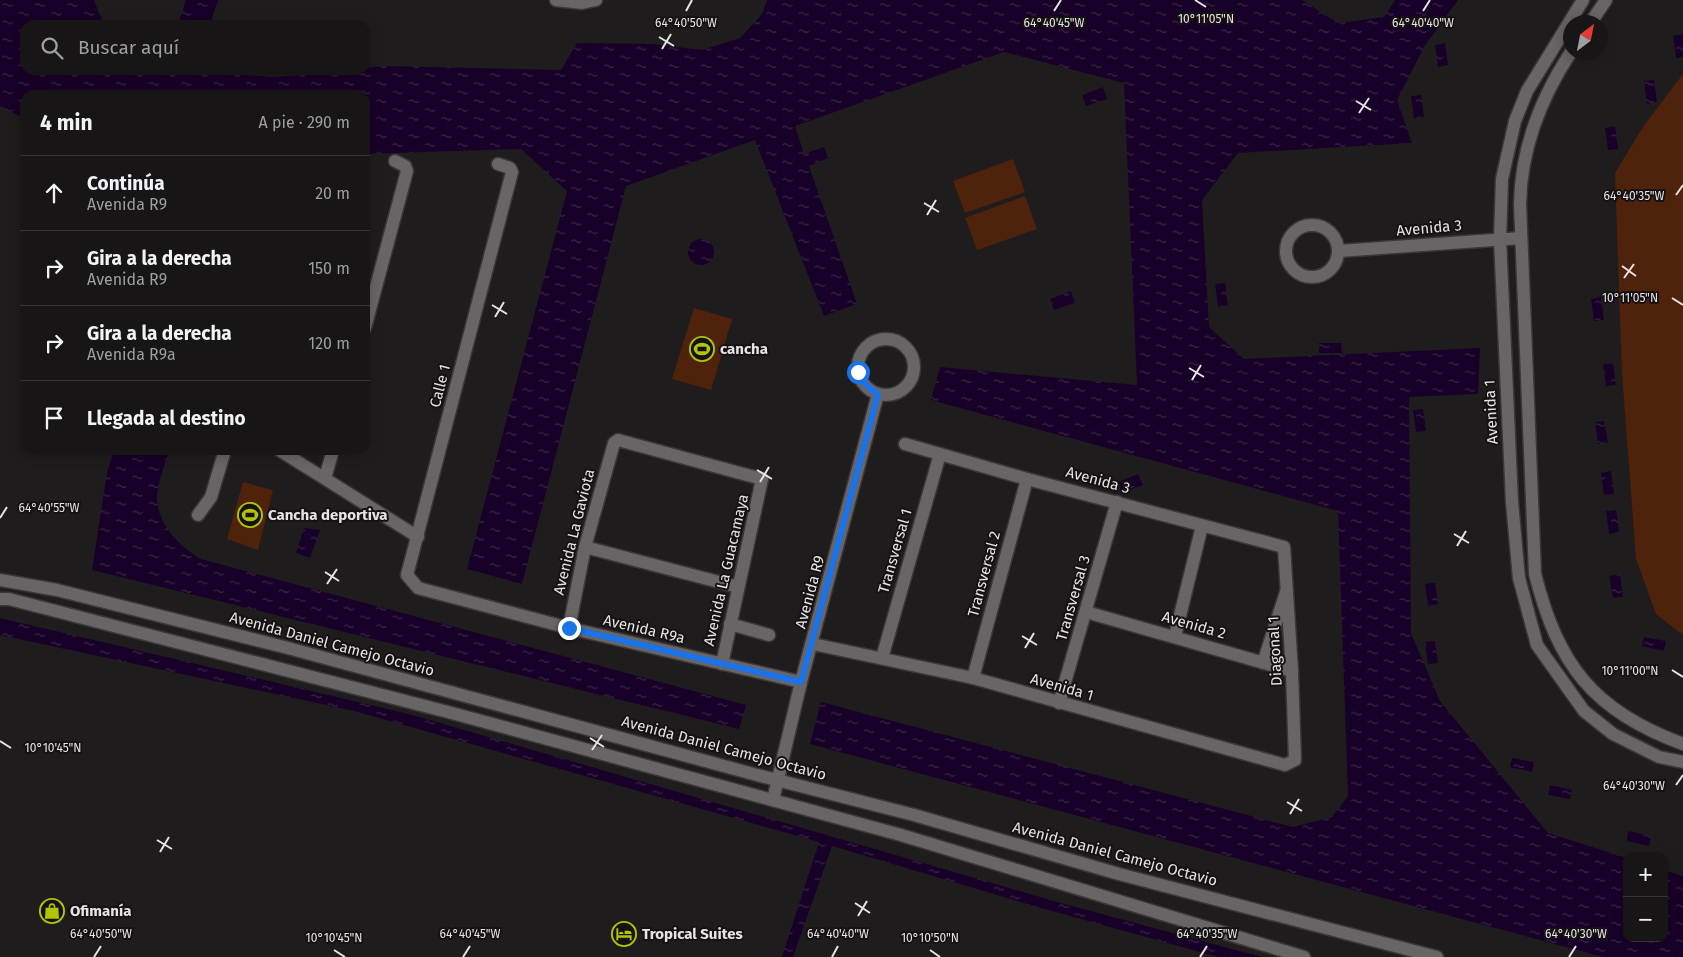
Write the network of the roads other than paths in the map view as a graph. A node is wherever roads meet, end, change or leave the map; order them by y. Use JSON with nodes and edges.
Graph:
{"nodes":[{"id":1,"x":556,"y":0,"type":"edge"},
{"id":2,"x":596,"y":0,"type":"edge"},
{"id":3,"x":1583,"y":0,"type":"edge"},
{"id":4,"x":1606,"y":0,"type":"edge"},
{"id":5,"x":1596,"y":15,"type":"edge"},
{"id":6,"x":1566,"y":60,"type":"edge"},
{"id":7,"x":395,"y":161,"type":"dead end"},
{"id":8,"x":498,"y":164,"type":"dead end"},
{"id":9,"x":1521,"y":238,"type":"junction"},
{"id":10,"x":1500,"y":239,"type":"junction"},
{"id":11,"x":1339,"y":252,"type":"junction"},
{"id":12,"x":370,"y":309,"type":"edge"},
{"id":13,"x":1506,"y":379,"type":"junction"},
{"id":14,"x":1527,"y":379,"type":"junction"},
{"id":15,"x":878,"y":394,"type":"junction"},
{"id":16,"x":614,"y":443,"type":"joint"},
{"id":17,"x":905,"y":444,"type":"dead end"},
{"id":18,"x":940,"y":454,"type":"junction"},
{"id":19,"x":224,"y":455,"type":"edge"},
{"id":20,"x":287,"y":455,"type":"edge"},
{"id":21,"x":332,"y":455,"type":"edge"},
{"id":22,"x":325,"y":478,"type":"junction"},
{"id":23,"x":1026,"y":479,"type":"junction"},
{"id":24,"x":1117,"y":502,"type":"junction"},
{"id":25,"x":198,"y":515,"type":"dead end"},
{"id":26,"x":1202,"y":526,"type":"junction"},
{"id":27,"x":418,"y":536,"type":"junction"},
{"id":28,"x":1283,"y":546,"type":"joint"},
{"id":29,"x":585,"y":547,"type":"junction"},
{"id":30,"x":0,"y":580,"type":"edge"},
{"id":31,"x":1288,"y":585,"type":"junction"},
{"id":32,"x":738,"y":587,"type":"junction"},
{"id":33,"x":451,"y":597,"type":"joint"},
{"id":34,"x":0,"y":599,"type":"edge"},
{"id":35,"x":1086,"y":612,"type":"junction"},
{"id":36,"x":730,"y":624,"type":"junction"},
{"id":37,"x":569,"y":628,"type":"junction"},
{"id":38,"x":769,"y":635,"type":"dead end"},
{"id":39,"x":1175,"y":636,"type":"junction"},
{"id":40,"x":813,"y":644,"type":"junction"},
{"id":41,"x":882,"y":658,"type":"junction"},
{"id":42,"x":1263,"y":663,"type":"junction"},
{"id":43,"x":722,"y":664,"type":"junction"},
{"id":44,"x":1292,"y":671,"type":"junction"},
{"id":45,"x":973,"y":678,"type":"junction"},
{"id":46,"x":801,"y":682,"type":"junction"},
{"id":47,"x":1059,"y":703,"type":"junction"},
{"id":48,"x":1683,"y":744,"type":"edge"},
{"id":49,"x":1296,"y":757,"type":"joint"},
{"id":50,"x":1683,"y":762,"type":"edge"},
{"id":51,"x":778,"y":779,"type":"junction"},
{"id":52,"x":773,"y":800,"type":"junction"},
{"id":53,"x":1304,"y":957,"type":"edge"},
{"id":54,"x":1437,"y":957,"type":"edge"}],
"edges":[{"from":1,"to":2,"type":"street"},
{"from":3,"to":10,"type":"street","name":"Avenida 1"},
{"from":4,"to":5,"type":"street"},
{"from":6,"to":9,"type":"street"},
{"from":7,"to":12,"type":"street"},
{"from":8,"to":27,"type":"street","name":"Calle 1"},
{"from":9,"to":10,"type":"street","name":"Avenida 3"},
{"from":9,"to":14,"type":"street"},
{"from":10,"to":11,"type":"street","name":"Avenida 3"},
{"from":10,"to":13,"type":"street","name":"Avenida 1"},
{"from":11,"to":11,"type":"street"},
{"from":13,"to":14,"type":"street"},
{"from":13,"to":50,"type":"street","name":"Avenida 1"},
{"from":14,"to":48,"type":"street"},
{"from":15,"to":15,"type":"street"},
{"from":15,"to":40,"type":"street","name":"Avenida R9"},
{"from":16,"to":29,"type":"street","name":"Avenida La Gaviota"},
{"from":16,"to":32,"type":"street","name":"Avenida La Guacamaya"},
{"from":17,"to":18,"type":"street","name":"Avenida 3"},
{"from":18,"to":23,"type":"street","name":"Avenida 3"},
{"from":18,"to":41,"type":"street","name":"Transversal 1"},
{"from":19,"to":25,"type":"street"},
{"from":20,"to":22,"type":"street"},
{"from":21,"to":22,"type":"street"},
{"from":22,"to":27,"type":"street"},
{"from":23,"to":24,"type":"street","name":"Avenida 3"},
{"from":23,"to":45,"type":"street","name":"Transversal 2"},
{"from":24,"to":26,"type":"street","name":"Avenida 3"},
{"from":24,"to":35,"type":"street","name":"Transversal 3"},
{"from":26,"to":28,"type":"street","name":"Avenida 3"},
{"from":26,"to":39,"type":"street"},
{"from":27,"to":33,"type":"street","name":"Calle 1"},
{"from":28,"to":31,"type":"street","name":"Diagonal 1"},
{"from":29,"to":32,"type":"street"},
{"from":29,"to":37,"type":"street","name":"Avenida La Gaviota"},
{"from":30,"to":51,"type":"street","name":"Avenida Daniel Camejo Octavio"},
{"from":31,"to":42,"type":"street"},
{"from":31,"to":44,"type":"street","name":"Diagonal 1"},
{"from":32,"to":36,"type":"street","name":"Avenida La Guacamaya"},
{"from":33,"to":37,"type":"street","name":"Avenida R9a"},
{"from":34,"to":52,"type":"street"},
{"from":35,"to":39,"type":"street","name":"Avenida 2"},
{"from":35,"to":47,"type":"street","name":"Transversal 3"},
{"from":36,"to":38,"type":"street"},
{"from":36,"to":43,"type":"street","name":"Avenida La Guacamaya"},
{"from":37,"to":43,"type":"street","name":"Avenida R9a"},
{"from":39,"to":42,"type":"street","name":"Avenida 2"},
{"from":40,"to":41,"type":"street","name":"Avenida 1"},
{"from":40,"to":46,"type":"street","name":"Avenida R9"},
{"from":41,"to":45,"type":"street","name":"Avenida 1"},
{"from":42,"to":44,"type":"street","name":"Avenida 2"},
{"from":43,"to":46,"type":"street","name":"Avenida R9a"},
{"from":44,"to":49,"type":"street","name":"Diagonal 1"},
{"from":45,"to":47,"type":"street","name":"Avenida 1"},
{"from":46,"to":51,"type":"street","name":"Avenida R9"},
{"from":47,"to":49,"type":"street","name":"Avenida 1"},
{"from":51,"to":52,"type":"street","name":"Avenida R9"},
{"from":51,"to":54,"type":"street","name":"Avenida Daniel Camejo Octavio"},
{"from":52,"to":53,"type":"street"}]}
